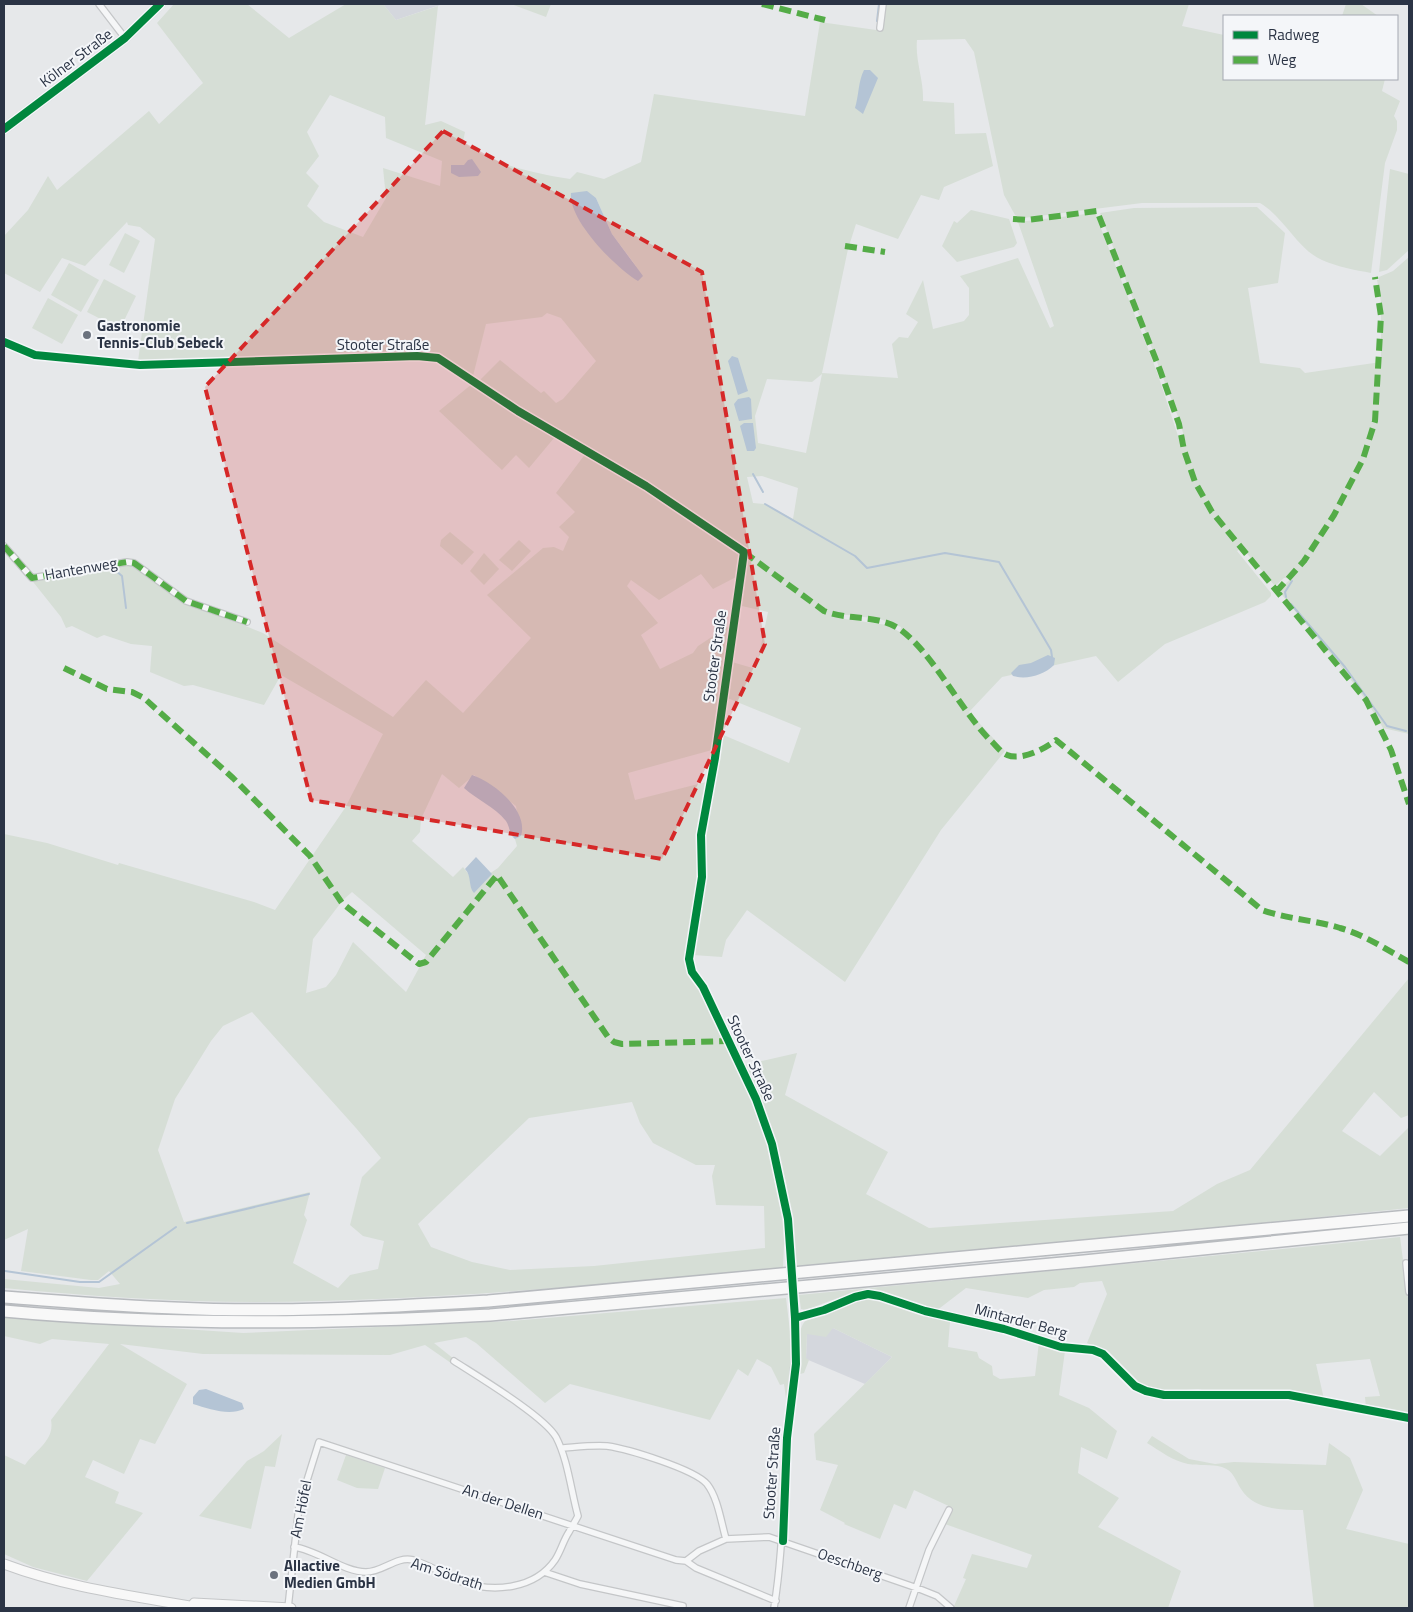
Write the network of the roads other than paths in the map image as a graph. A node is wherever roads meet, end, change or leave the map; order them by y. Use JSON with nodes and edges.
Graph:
{"nodes":[{"id":1,"x":99,"y":4,"type":"edge"},
{"id":2,"x":160,"y":4,"type":"edge"},
{"id":3,"x":883,"y":4,"type":"edge"},
{"id":4,"x":880,"y":28,"type":"dead end"},
{"id":5,"x":125,"y":38,"type":"junction"},
{"id":6,"x":4,"y":129,"type":"edge"},
{"id":7,"x":4,"y":342,"type":"edge"},
{"id":8,"x":4,"y":546,"type":"edge"},
{"id":9,"x":247,"y":622,"type":"dead end"},
{"id":10,"x":1409,"y":1216,"type":"edge"},
{"id":11,"x":1408,"y":1229,"type":"edge"},
{"id":12,"x":1406,"y":1263,"type":"dead end"},
{"id":13,"x":1409,"y":1292,"type":"edge"},
{"id":14,"x":4,"y":1296,"type":"edge"},
{"id":15,"x":4,"y":1312,"type":"edge"},
{"id":16,"x":795,"y":1318,"type":"junction"},
{"id":17,"x":454,"y":1361,"type":"dead end"},
{"id":18,"x":1409,"y":1418,"type":"edge"},
{"id":19,"x":319,"y":1442,"type":"joint"},
{"id":20,"x":560,"y":1448,"type":"junction"},
{"id":21,"x":949,"y":1510,"type":"dead end"},
{"id":22,"x":574,"y":1525,"type":"junction"},
{"id":23,"x":726,"y":1539,"type":"junction"},
{"id":24,"x":782,"y":1541,"type":"junction"},
{"id":25,"x":294,"y":1547,"type":"junction"},
{"id":26,"x":686,"y":1561,"type":"junction"},
{"id":27,"x":4,"y":1564,"type":"edge"},
{"id":28,"x":544,"y":1572,"type":"junction"},
{"id":29,"x":917,"y":1588,"type":"junction"},
{"id":30,"x":776,"y":1600,"type":"junction"},
{"id":31,"x":168,"y":1602,"type":"junction"},
{"id":32,"x":683,"y":1606,"type":"dead end"},
{"id":33,"x":201,"y":1608,"type":"edge"},
{"id":34,"x":289,"y":1608,"type":"edge"},
{"id":35,"x":774,"y":1608,"type":"edge"},
{"id":36,"x":909,"y":1608,"type":"edge"},
{"id":37,"x":951,"y":1608,"type":"edge"}],
"edges":[{"from":1,"to":5,"type":"street"},
{"from":2,"to":5,"type":"street","name":"Kölner Straße"},
{"from":3,"to":4,"type":"street"},
{"from":5,"to":6,"type":"street","name":"Kölner Straße"},
{"from":7,"to":16,"type":"street","name":"Stooter Straße","bridge":true},
{"from":8,"to":9,"type":"street","name":"Hantenweg"},
{"from":10,"to":14,"type":"highway"},
{"from":11,"to":15,"type":"highway"},
{"from":12,"to":13,"type":"street"},
{"from":16,"to":18,"type":"street","name":"Mintarder Berg"},
{"from":16,"to":24,"type":"street","name":"Stooter Straße"},
{"from":17,"to":20,"type":"street"},
{"from":19,"to":22,"type":"street","name":"An der Dellen"},
{"from":19,"to":25,"type":"street","name":"Am Höfel"},
{"from":20,"to":22,"type":"street"},
{"from":20,"to":23,"type":"street"},
{"from":21,"to":29,"type":"street"},
{"from":22,"to":26,"type":"street","name":"An der Dellen"},
{"from":22,"to":28,"type":"street","name":"Am Södrath"},
{"from":23,"to":24,"type":"street","name":"Oeschberg"},
{"from":23,"to":26,"type":"street"},
{"from":24,"to":29,"type":"street","name":"Oeschberg"},
{"from":24,"to":30,"type":"street","name":"Stooter Straße"},
{"from":25,"to":28,"type":"street","name":"Am Södrath"},
{"from":25,"to":34,"type":"street","name":"Am Höfel"},
{"from":26,"to":30,"type":"street","name":"An der Dellen"},
{"from":27,"to":31,"type":"street"},
{"from":28,"to":32,"type":"street"},
{"from":29,"to":36,"type":"street"},
{"from":29,"to":37,"type":"street","name":"Oeschberg"},
{"from":30,"to":35,"type":"street","name":"Stooter Straße"},
{"from":31,"to":33,"type":"street"},
{"from":31,"to":34,"type":"street"}]}
